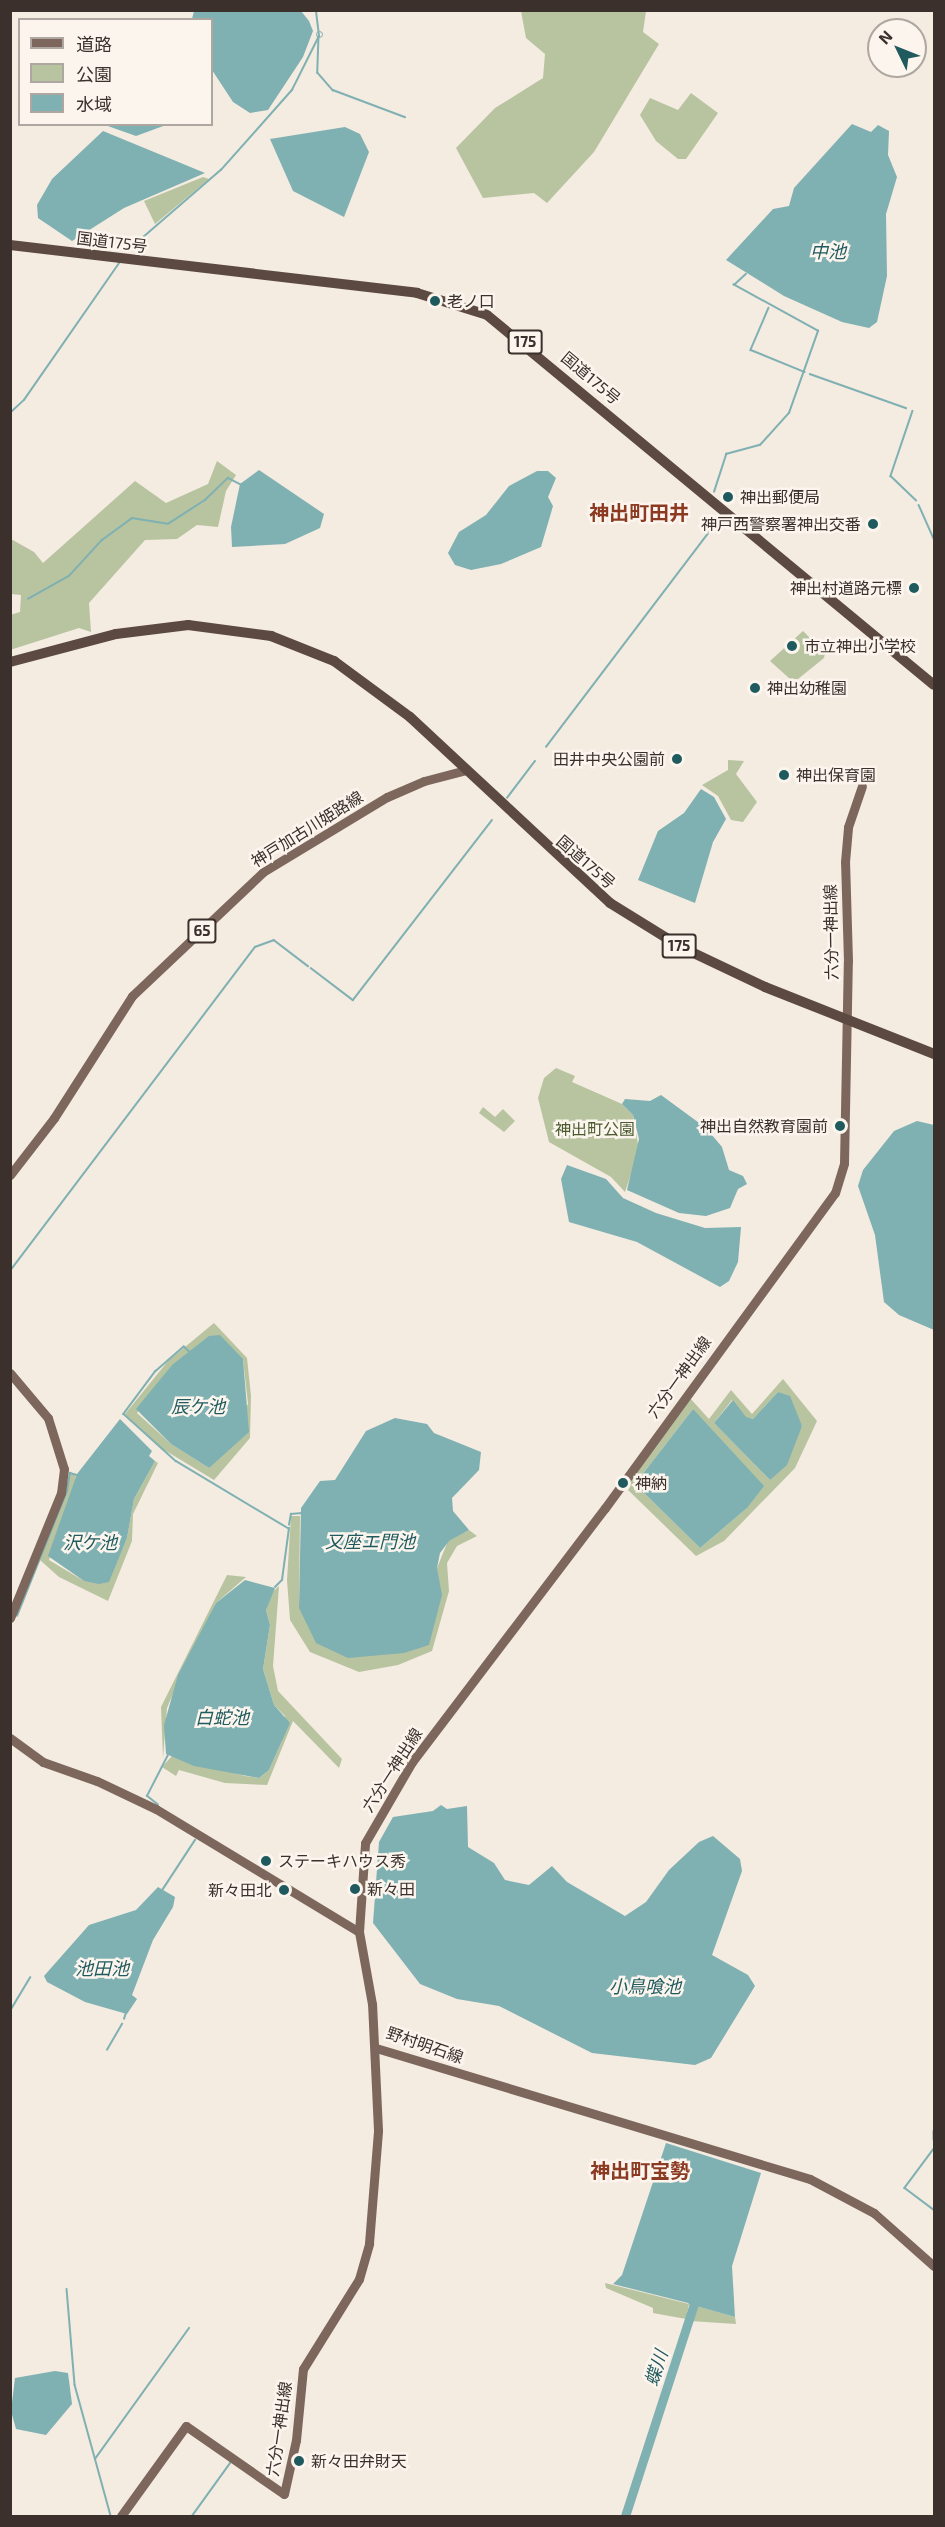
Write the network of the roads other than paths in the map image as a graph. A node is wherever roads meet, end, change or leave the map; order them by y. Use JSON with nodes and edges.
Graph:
{"nodes":[{"id":1,"x":10,"y":245,"type":"edge"},
{"id":2,"x":10,"y":662,"type":"edge"},
{"id":3,"x":934,"y":685,"type":"edge"},
{"id":4,"x":466,"y":770,"type":"junction"},
{"id":5,"x":862,"y":786,"type":"dead end"},
{"id":6,"x":845,"y":1019,"type":"junction"},
{"id":7,"x":934,"y":1054,"type":"edge"},
{"id":8,"x":10,"y":1175,"type":"edge"},
{"id":9,"x":10,"y":1372,"type":"edge"},
{"id":10,"x":10,"y":1618,"type":"edge"},
{"id":11,"x":10,"y":1738,"type":"edge"},
{"id":12,"x":359,"y":1932,"type":"junction"},
{"id":13,"x":376,"y":2048,"type":"junction"},
{"id":14,"x":934,"y":2266,"type":"edge"},
{"id":15,"x":121,"y":2517,"type":"edge"}],
"edges":[{"from":1,"to":3,"type":"highway","name":"国道175号","number":"175"},
{"from":2,"to":4,"type":"highway","name":"国道175号","number":"175"},
{"from":4,"to":6,"type":"highway","name":"国道175号","number":"175"},
{"from":4,"to":8,"type":"main road","name":"神戸加古川姫路線","number":"65"},
{"from":5,"to":6,"type":"main road","name":"六分一神出線"},
{"from":6,"to":7,"type":"highway","name":"国道175号","number":"175"},
{"from":6,"to":12,"type":"main road","name":"六分一神出線"},
{"from":9,"to":10,"type":"main road"},
{"from":11,"to":12,"type":"main road"},
{"from":12,"to":13,"type":"main road","name":"野村明石線"},
{"from":13,"to":14,"type":"main road","name":"野村明石線"},
{"from":13,"to":15,"type":"main road","name":"六分一神出線"}]}
